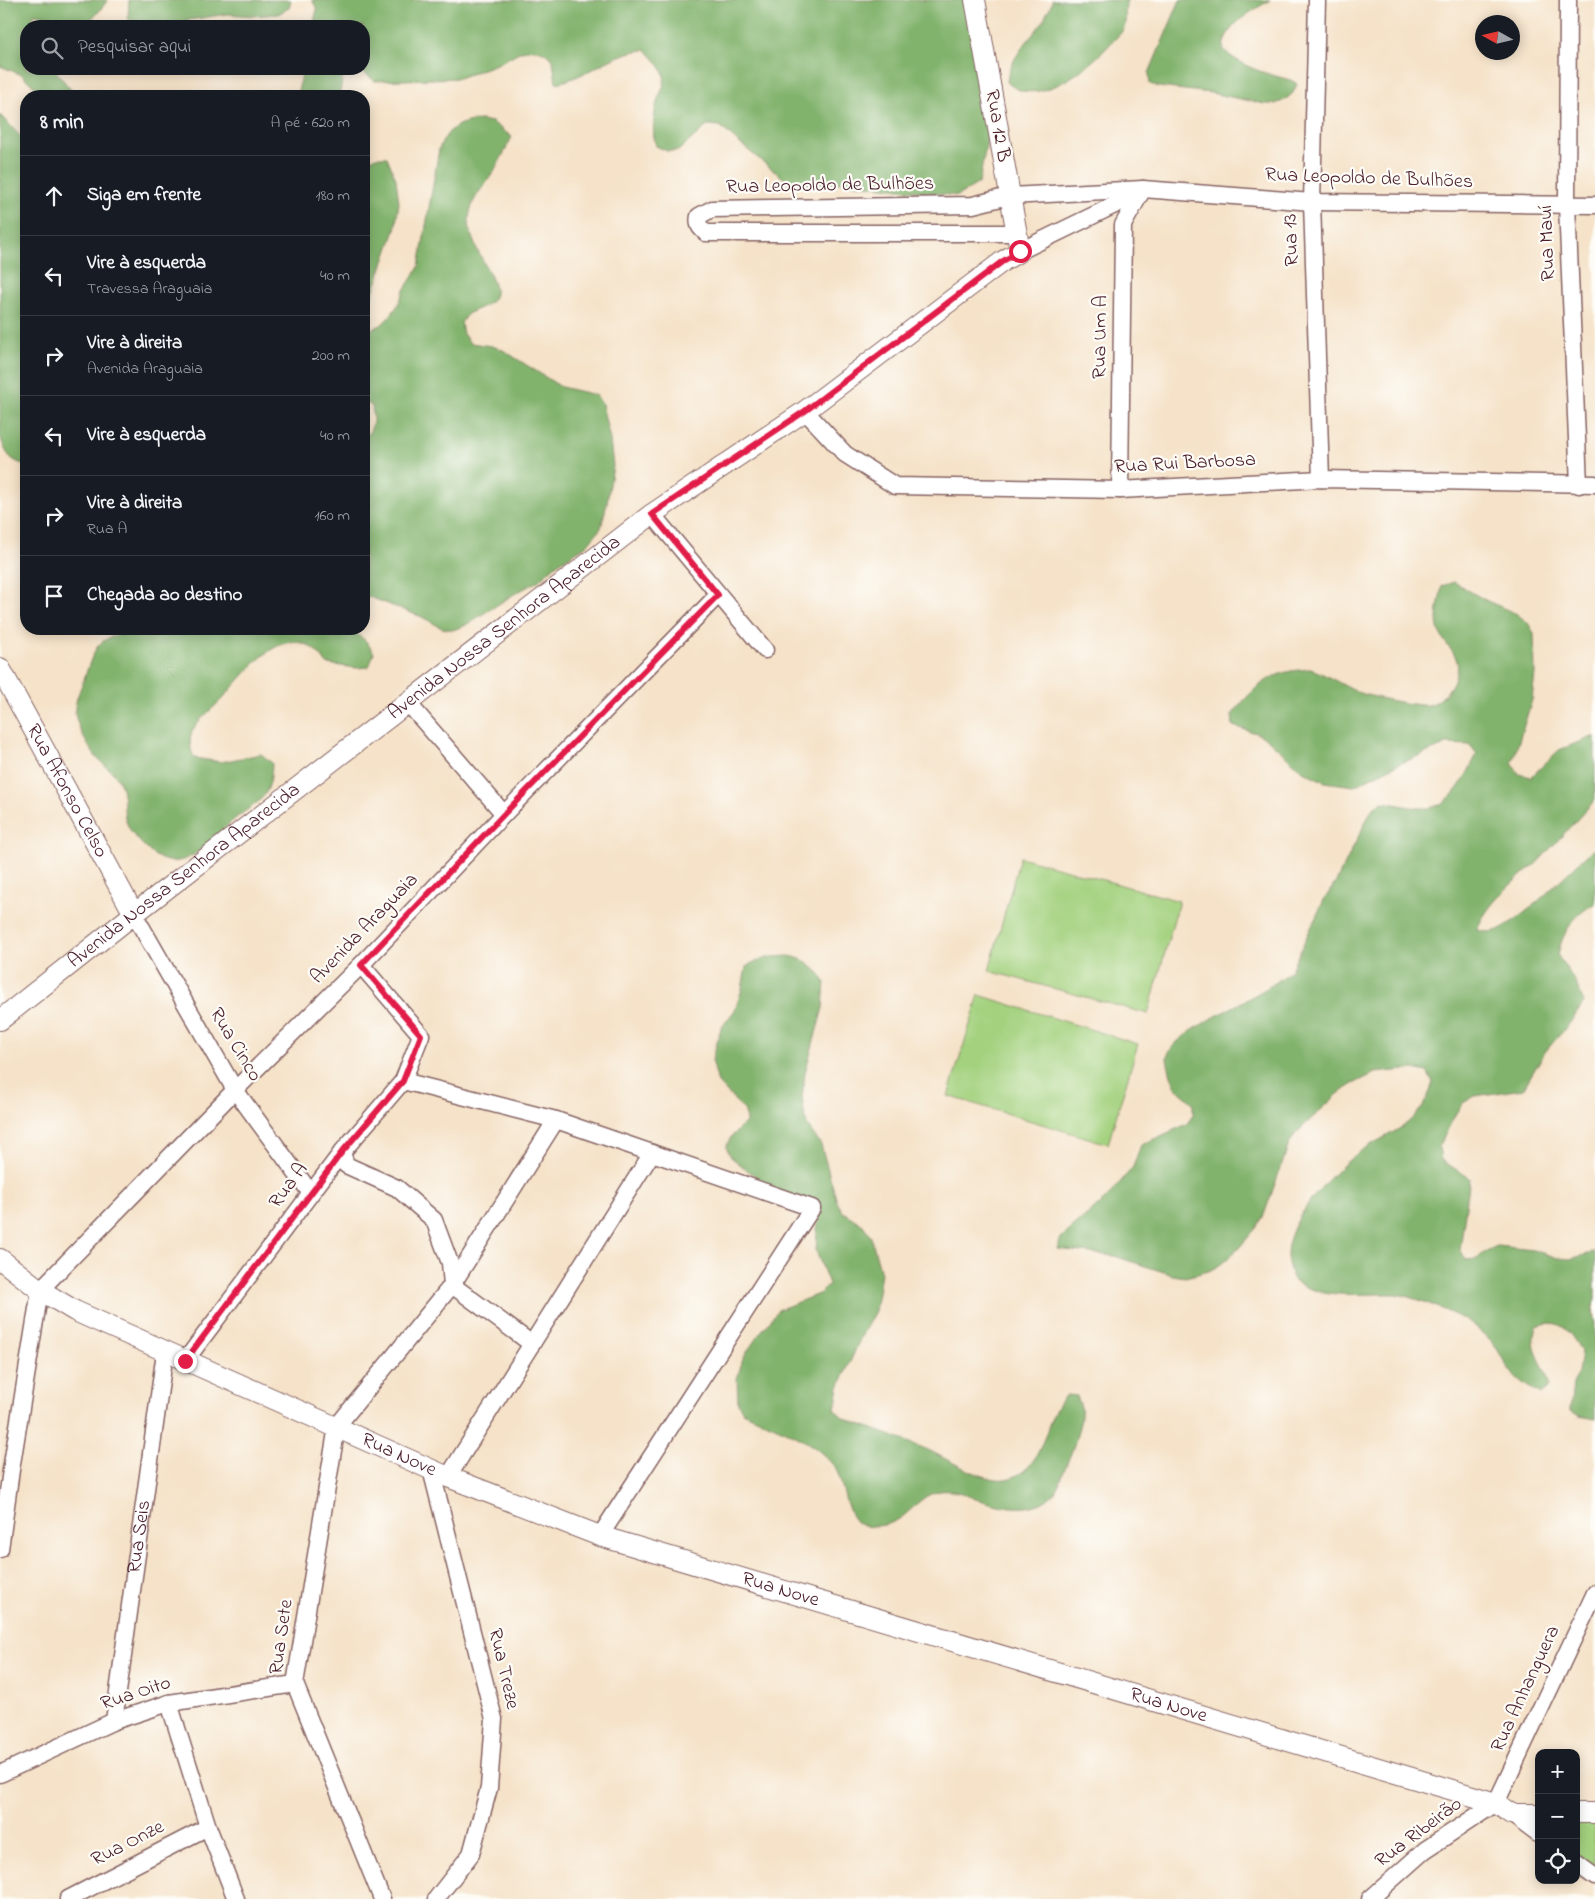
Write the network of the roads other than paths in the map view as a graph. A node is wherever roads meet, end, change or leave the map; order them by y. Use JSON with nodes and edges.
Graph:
{"nodes":[{"id":1,"x":974,"y":0,"type":"edge"},
{"id":2,"x":1317,"y":0,"type":"edge"},
{"id":3,"x":1568,"y":0,"type":"edge"},
{"id":4,"x":1143,"y":189,"type":"junction"},
{"id":5,"x":1009,"y":196,"type":"junction"},
{"id":6,"x":1312,"y":202,"type":"junction"},
{"id":7,"x":1567,"y":204,"type":"junction"},
{"id":8,"x":1595,"y":205,"type":"edge"},
{"id":9,"x":1019,"y":242,"type":"junction"},
{"id":10,"x":805,"y":411,"type":"junction"},
{"id":11,"x":1322,"y":479,"type":"junction"},
{"id":12,"x":1587,"y":485,"type":"edge"},
{"id":13,"x":1120,"y":490,"type":"junction"},
{"id":14,"x":652,"y":514,"type":"junction"},
{"id":15,"x":718,"y":595,"type":"junction"},
{"id":16,"x":765,"y":650,"type":"dead end"},
{"id":17,"x":0,"y":668,"type":"edge"},
{"id":18,"x":408,"y":703,"type":"junction"},
{"id":19,"x":504,"y":814,"type":"junction"},
{"id":20,"x":134,"y":914,"type":"junction"},
{"id":21,"x":361,"y":965,"type":"junction"},
{"id":22,"x":0,"y":1020,"type":"edge"},
{"id":23,"x":403,"y":1081,"type":"junction"},
{"id":24,"x":235,"y":1090,"type":"junction"},
{"id":25,"x":556,"y":1120,"type":"junction"},
{"id":26,"x":342,"y":1152,"type":"junction"},
{"id":27,"x":652,"y":1153,"type":"junction"},
{"id":28,"x":310,"y":1192,"type":"junction"},
{"id":29,"x":0,"y":1259,"type":"edge"},
{"id":30,"x":452,"y":1285,"type":"junction"},
{"id":31,"x":40,"y":1290,"type":"junction"},
{"id":32,"x":532,"y":1344,"type":"junction"},
{"id":33,"x":166,"y":1352,"type":"junction"},
{"id":34,"x":185,"y":1361,"type":"junction"},
{"id":35,"x":337,"y":1426,"type":"junction"},
{"id":36,"x":5,"y":1465,"type":"edge"},
{"id":37,"x":440,"y":1473,"type":"junction"},
{"id":38,"x":600,"y":1536,"type":"junction"},
{"id":39,"x":0,"y":1549,"type":"edge"},
{"id":40,"x":1595,"y":1593,"type":"edge"},
{"id":41,"x":295,"y":1684,"type":"junction"},
{"id":42,"x":169,"y":1703,"type":"junction"},
{"id":43,"x":114,"y":1721,"type":"junction"},
{"id":44,"x":0,"y":1774,"type":"edge"},
{"id":45,"x":1504,"y":1808,"type":"junction"},
{"id":46,"x":1535,"y":1813,"type":"edge"},
{"id":47,"x":1595,"y":1813,"type":"edge"},
{"id":48,"x":1580,"y":1814,"type":"edge"},
{"id":49,"x":208,"y":1827,"type":"junction"},
{"id":50,"x":1535,"y":1832,"type":"edge"},
{"id":51,"x":1580,"y":1866,"type":"edge"},
{"id":52,"x":1595,"y":1877,"type":"edge"},
{"id":53,"x":68,"y":1899,"type":"edge"},
{"id":54,"x":236,"y":1899,"type":"edge"},
{"id":55,"x":382,"y":1899,"type":"edge"},
{"id":56,"x":436,"y":1899,"type":"edge"},
{"id":57,"x":1370,"y":1899,"type":"edge"}],
"edges":[{"from":1,"to":5,"type":"street","name":"Rua 12 B"},
{"from":2,"to":6,"type":"street","name":"Rua 13"},
{"from":3,"to":7,"type":"street","name":"Rua Mauí"},
{"from":4,"to":5,"type":"street","name":"Rua Leopoldo de Bulhões"},
{"from":4,"to":6,"type":"street","name":"Rua Leopoldo de Bulhões"},
{"from":4,"to":9,"type":"street","name":"Rua Leopoldo de Bulhões"},
{"from":4,"to":13,"type":"street","name":"Rua Um A"},
{"from":5,"to":9,"type":"street","name":"Rua 12 B"},
{"from":5,"to":9,"type":"street","name":"Rua Leopoldo de Bulhões"},
{"from":6,"to":7,"type":"street","name":"Rua Leopoldo de Bulhões"},
{"from":6,"to":11,"type":"street","name":"Rua 13"},
{"from":7,"to":8,"type":"street","name":"Rua Leopoldo de Bulhões"},
{"from":7,"to":12,"type":"street","name":"Rua Mauí"},
{"from":9,"to":10,"type":"street","name":"Avenida Nossa Senhora Aparecida"},
{"from":10,"to":13,"type":"street","name":"Rua Rui Barbosa"},
{"from":10,"to":14,"type":"street","name":"Avenida Nossa Senhora Aparecida"},
{"from":11,"to":12,"type":"street","name":"Rua Rui Barbosa"},
{"from":11,"to":13,"type":"street","name":"Rua Rui Barbosa"},
{"from":14,"to":15,"type":"street"},
{"from":14,"to":18,"type":"street","name":"Avenida Nossa Senhora Aparecida"},
{"from":15,"to":16,"type":"street"},
{"from":15,"to":19,"type":"street","name":"Avenida Araguaia"},
{"from":17,"to":20,"type":"street","name":"Rua Afonso Celso"},
{"from":18,"to":19,"type":"street"},
{"from":18,"to":20,"type":"street","name":"Avenida Nossa Senhora Aparecida"},
{"from":19,"to":21,"type":"street","name":"Avenida Araguaia"},
{"from":20,"to":22,"type":"street","name":"Avenida Nossa Senhora Aparecida"},
{"from":20,"to":24,"type":"street","name":"Rua Cinco"},
{"from":21,"to":23,"type":"street","name":"Rua A"},
{"from":21,"to":24,"type":"street","name":"Avenida Araguaia"},
{"from":23,"to":25,"type":"street"},
{"from":23,"to":26,"type":"street","name":"Rua A"},
{"from":24,"to":28,"type":"street","name":"Rua Cinco"},
{"from":24,"to":31,"type":"street","name":"Avenida Araguaia"},
{"from":25,"to":27,"type":"street"},
{"from":25,"to":30,"type":"street"},
{"from":26,"to":28,"type":"street","name":"Rua A"},
{"from":26,"to":30,"type":"street"},
{"from":27,"to":32,"type":"street"},
{"from":27,"to":38,"type":"street"},
{"from":28,"to":34,"type":"street","name":"Rua A"},
{"from":29,"to":31,"type":"street"},
{"from":30,"to":32,"type":"street"},
{"from":30,"to":35,"type":"street"},
{"from":31,"to":33,"type":"street","name":"Rua Nove"},
{"from":31,"to":36,"type":"street"},
{"from":32,"to":37,"type":"street"},
{"from":33,"to":34,"type":"street","name":"Rua Nove"},
{"from":33,"to":43,"type":"street","name":"Rua Seis"},
{"from":34,"to":35,"type":"street","name":"Rua Nove"},
{"from":35,"to":37,"type":"street","name":"Rua Nove"},
{"from":35,"to":41,"type":"street","name":"Rua Sete"},
{"from":36,"to":39,"type":"street"},
{"from":37,"to":38,"type":"street","name":"Rua Nove"},
{"from":37,"to":56,"type":"street","name":"Rua Treze"},
{"from":38,"to":45,"type":"street","name":"Rua Nove"},
{"from":40,"to":45,"type":"street","name":"Rua Anhanguera"},
{"from":41,"to":42,"type":"street","name":"Rua Oito"},
{"from":41,"to":55,"type":"street","name":"Rua Sete"},
{"from":42,"to":43,"type":"street","name":"Rua Oito"},
{"from":42,"to":49,"type":"street"},
{"from":43,"to":44,"type":"street","name":"Rua Oito"},
{"from":45,"to":46,"type":"street"},
{"from":45,"to":50,"type":"street","name":"Rua Nove"},
{"from":45,"to":57,"type":"street","name":"Rua Ribeirão"},
{"from":47,"to":48,"type":"street"},
{"from":49,"to":53,"type":"street","name":"Rua Onze"},
{"from":49,"to":54,"type":"street"},
{"from":51,"to":52,"type":"street"}]}
